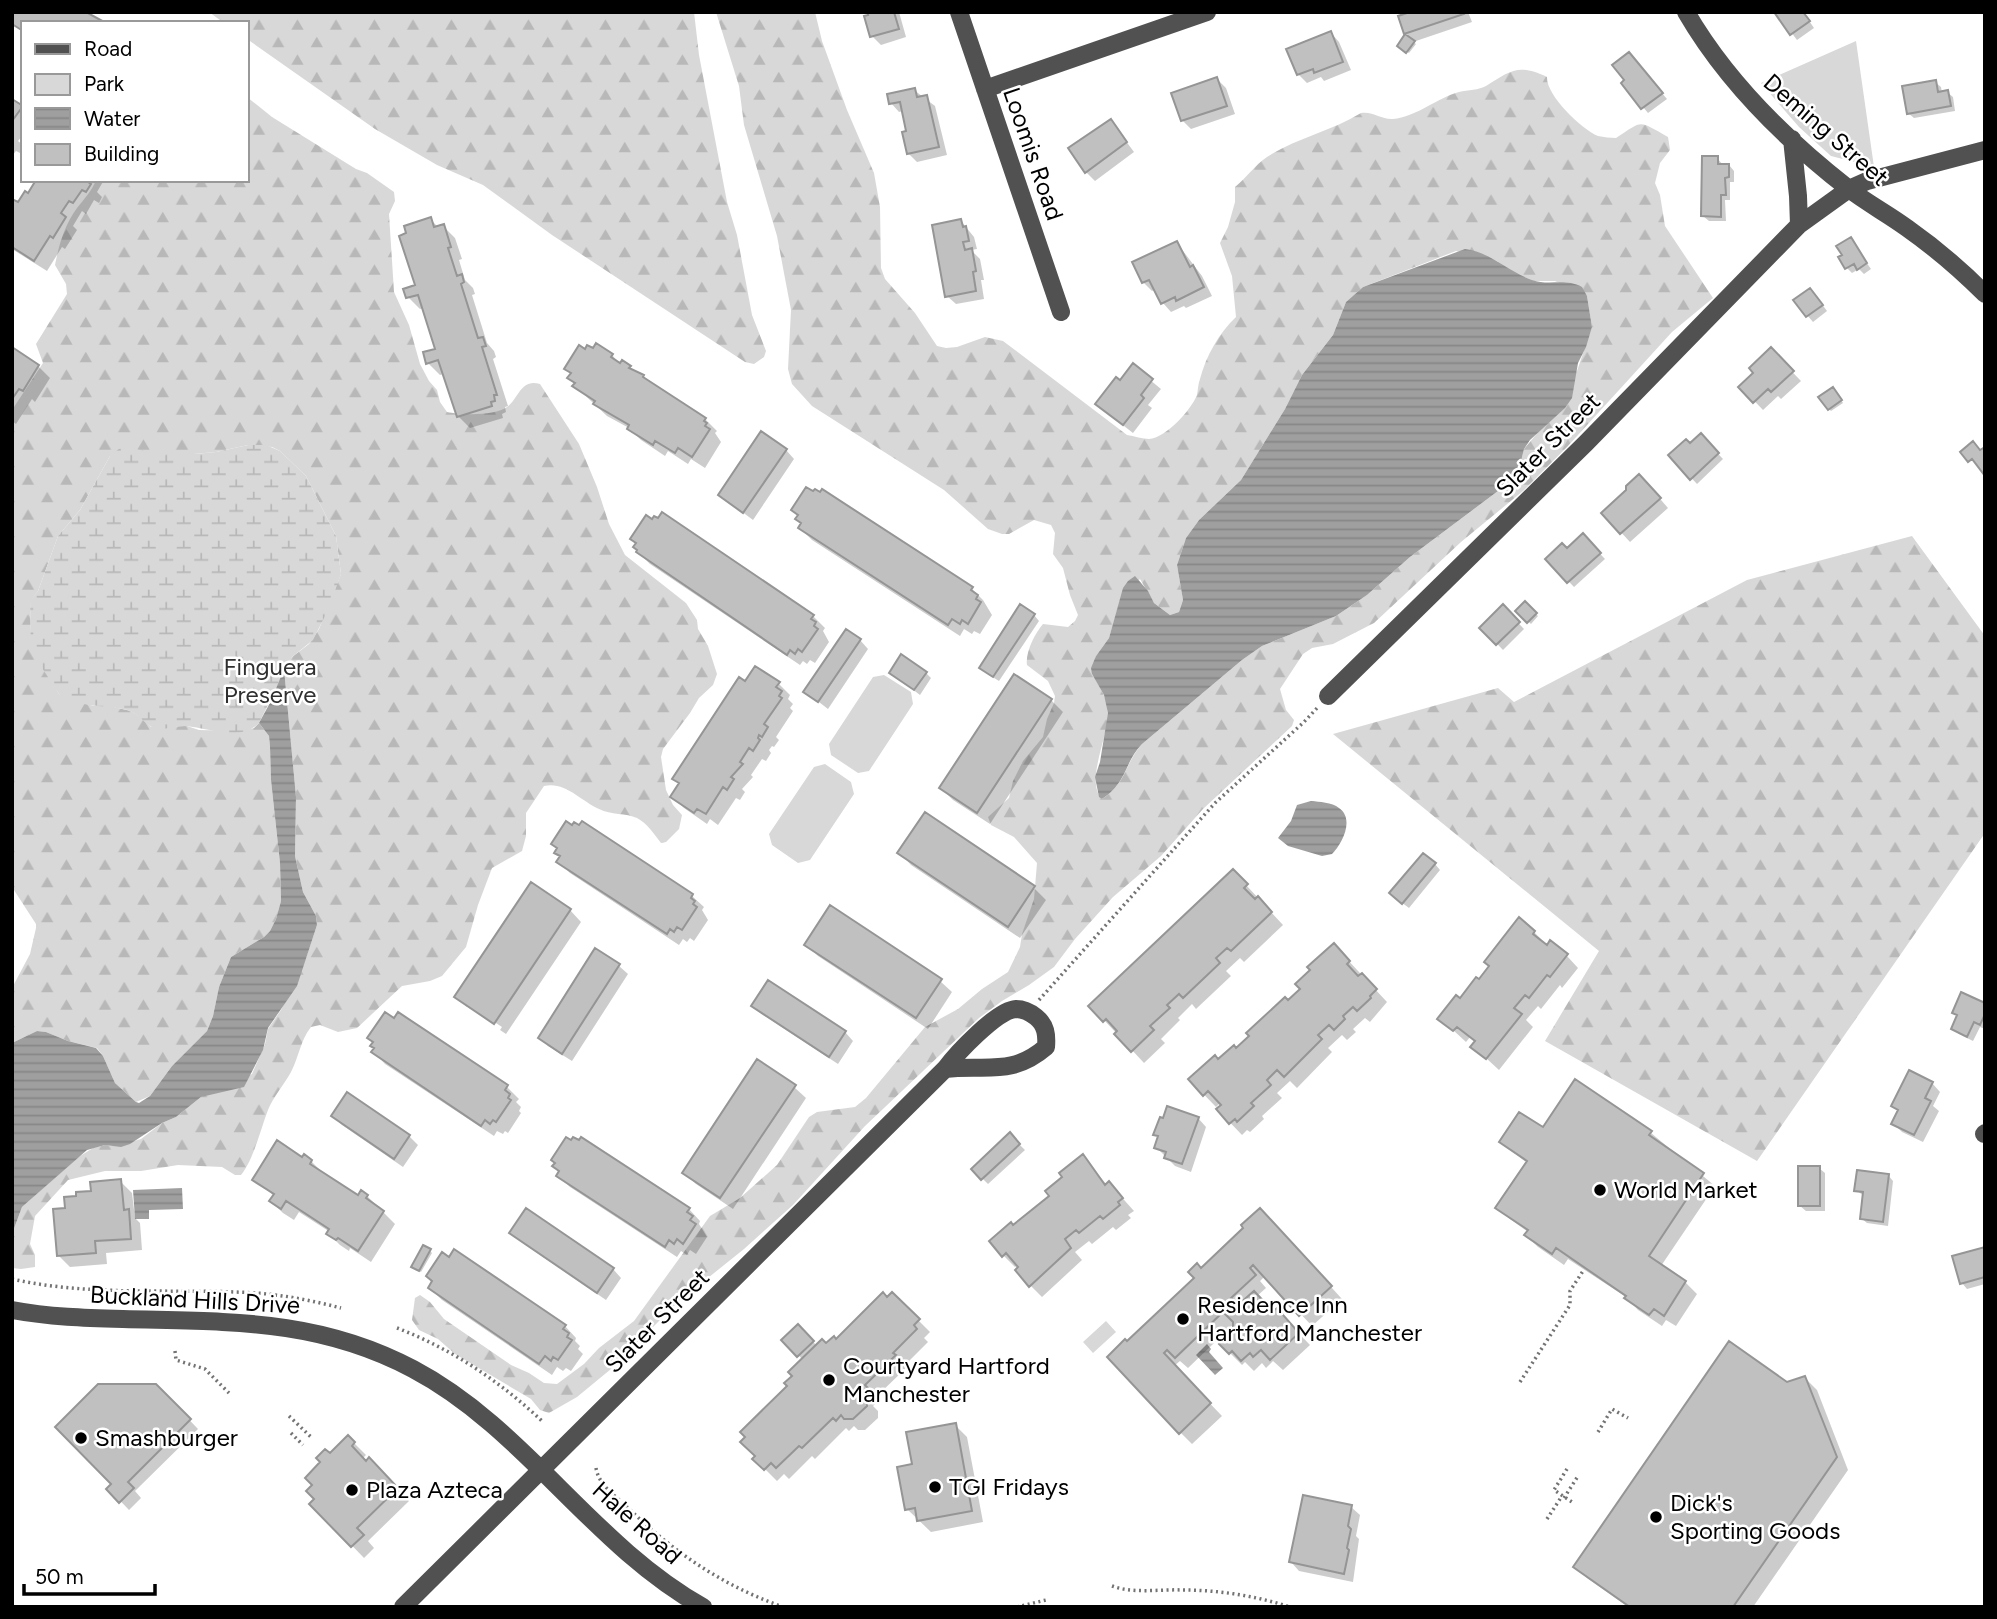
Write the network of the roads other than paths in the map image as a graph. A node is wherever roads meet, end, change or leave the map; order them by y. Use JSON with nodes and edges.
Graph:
{"nodes":[{"id":1,"x":959,"y":12,"type":"edge"},
{"id":2,"x":1208,"y":12,"type":"edge"},
{"id":3,"x":1686,"y":12,"type":"edge"},
{"id":4,"x":985,"y":89,"type":"junction"},
{"id":5,"x":1792,"y":139,"type":"junction"},
{"id":6,"x":1985,"y":150,"type":"edge"},
{"id":7,"x":1849,"y":189,"type":"junction"},
{"id":8,"x":1799,"y":225,"type":"junction"},
{"id":9,"x":1985,"y":293,"type":"edge"},
{"id":10,"x":1061,"y":312,"type":"dead end"},
{"id":11,"x":1328,"y":696,"type":"road end"},
{"id":12,"x":945,"y":1069,"type":"junction"},
{"id":13,"x":12,"y":1310,"type":"edge"},
{"id":14,"x":543,"y":1470,"type":"junction"},
{"id":15,"x":403,"y":1607,"type":"edge"},
{"id":16,"x":703,"y":1607,"type":"edge"}],
"edges":[{"from":1,"to":4,"type":"street","name":"Loomis Road"},
{"from":2,"to":4,"type":"street"},
{"from":3,"to":5,"type":"street","name":"Deming Street"},
{"from":4,"to":10,"type":"street","name":"Loomis Road"},
{"from":5,"to":7,"type":"street","name":"Deming Street"},
{"from":5,"to":8,"type":"street"},
{"from":6,"to":7,"type":"street","name":"Slater Street"},
{"from":7,"to":8,"type":"street","name":"Slater Street"},
{"from":7,"to":9,"type":"street","name":"Deming Street"},
{"from":8,"to":11,"type":"street","name":"Slater Street"},
{"from":12,"to":12,"type":"street","name":"Slater Street"},
{"from":12,"to":14,"type":"street","name":"Slater Street"},
{"from":13,"to":14,"type":"street","name":"Buckland Hills Drive"},
{"from":14,"to":15,"type":"street","name":"Slater Street"},
{"from":14,"to":16,"type":"street","name":"Hale Road"}]}
